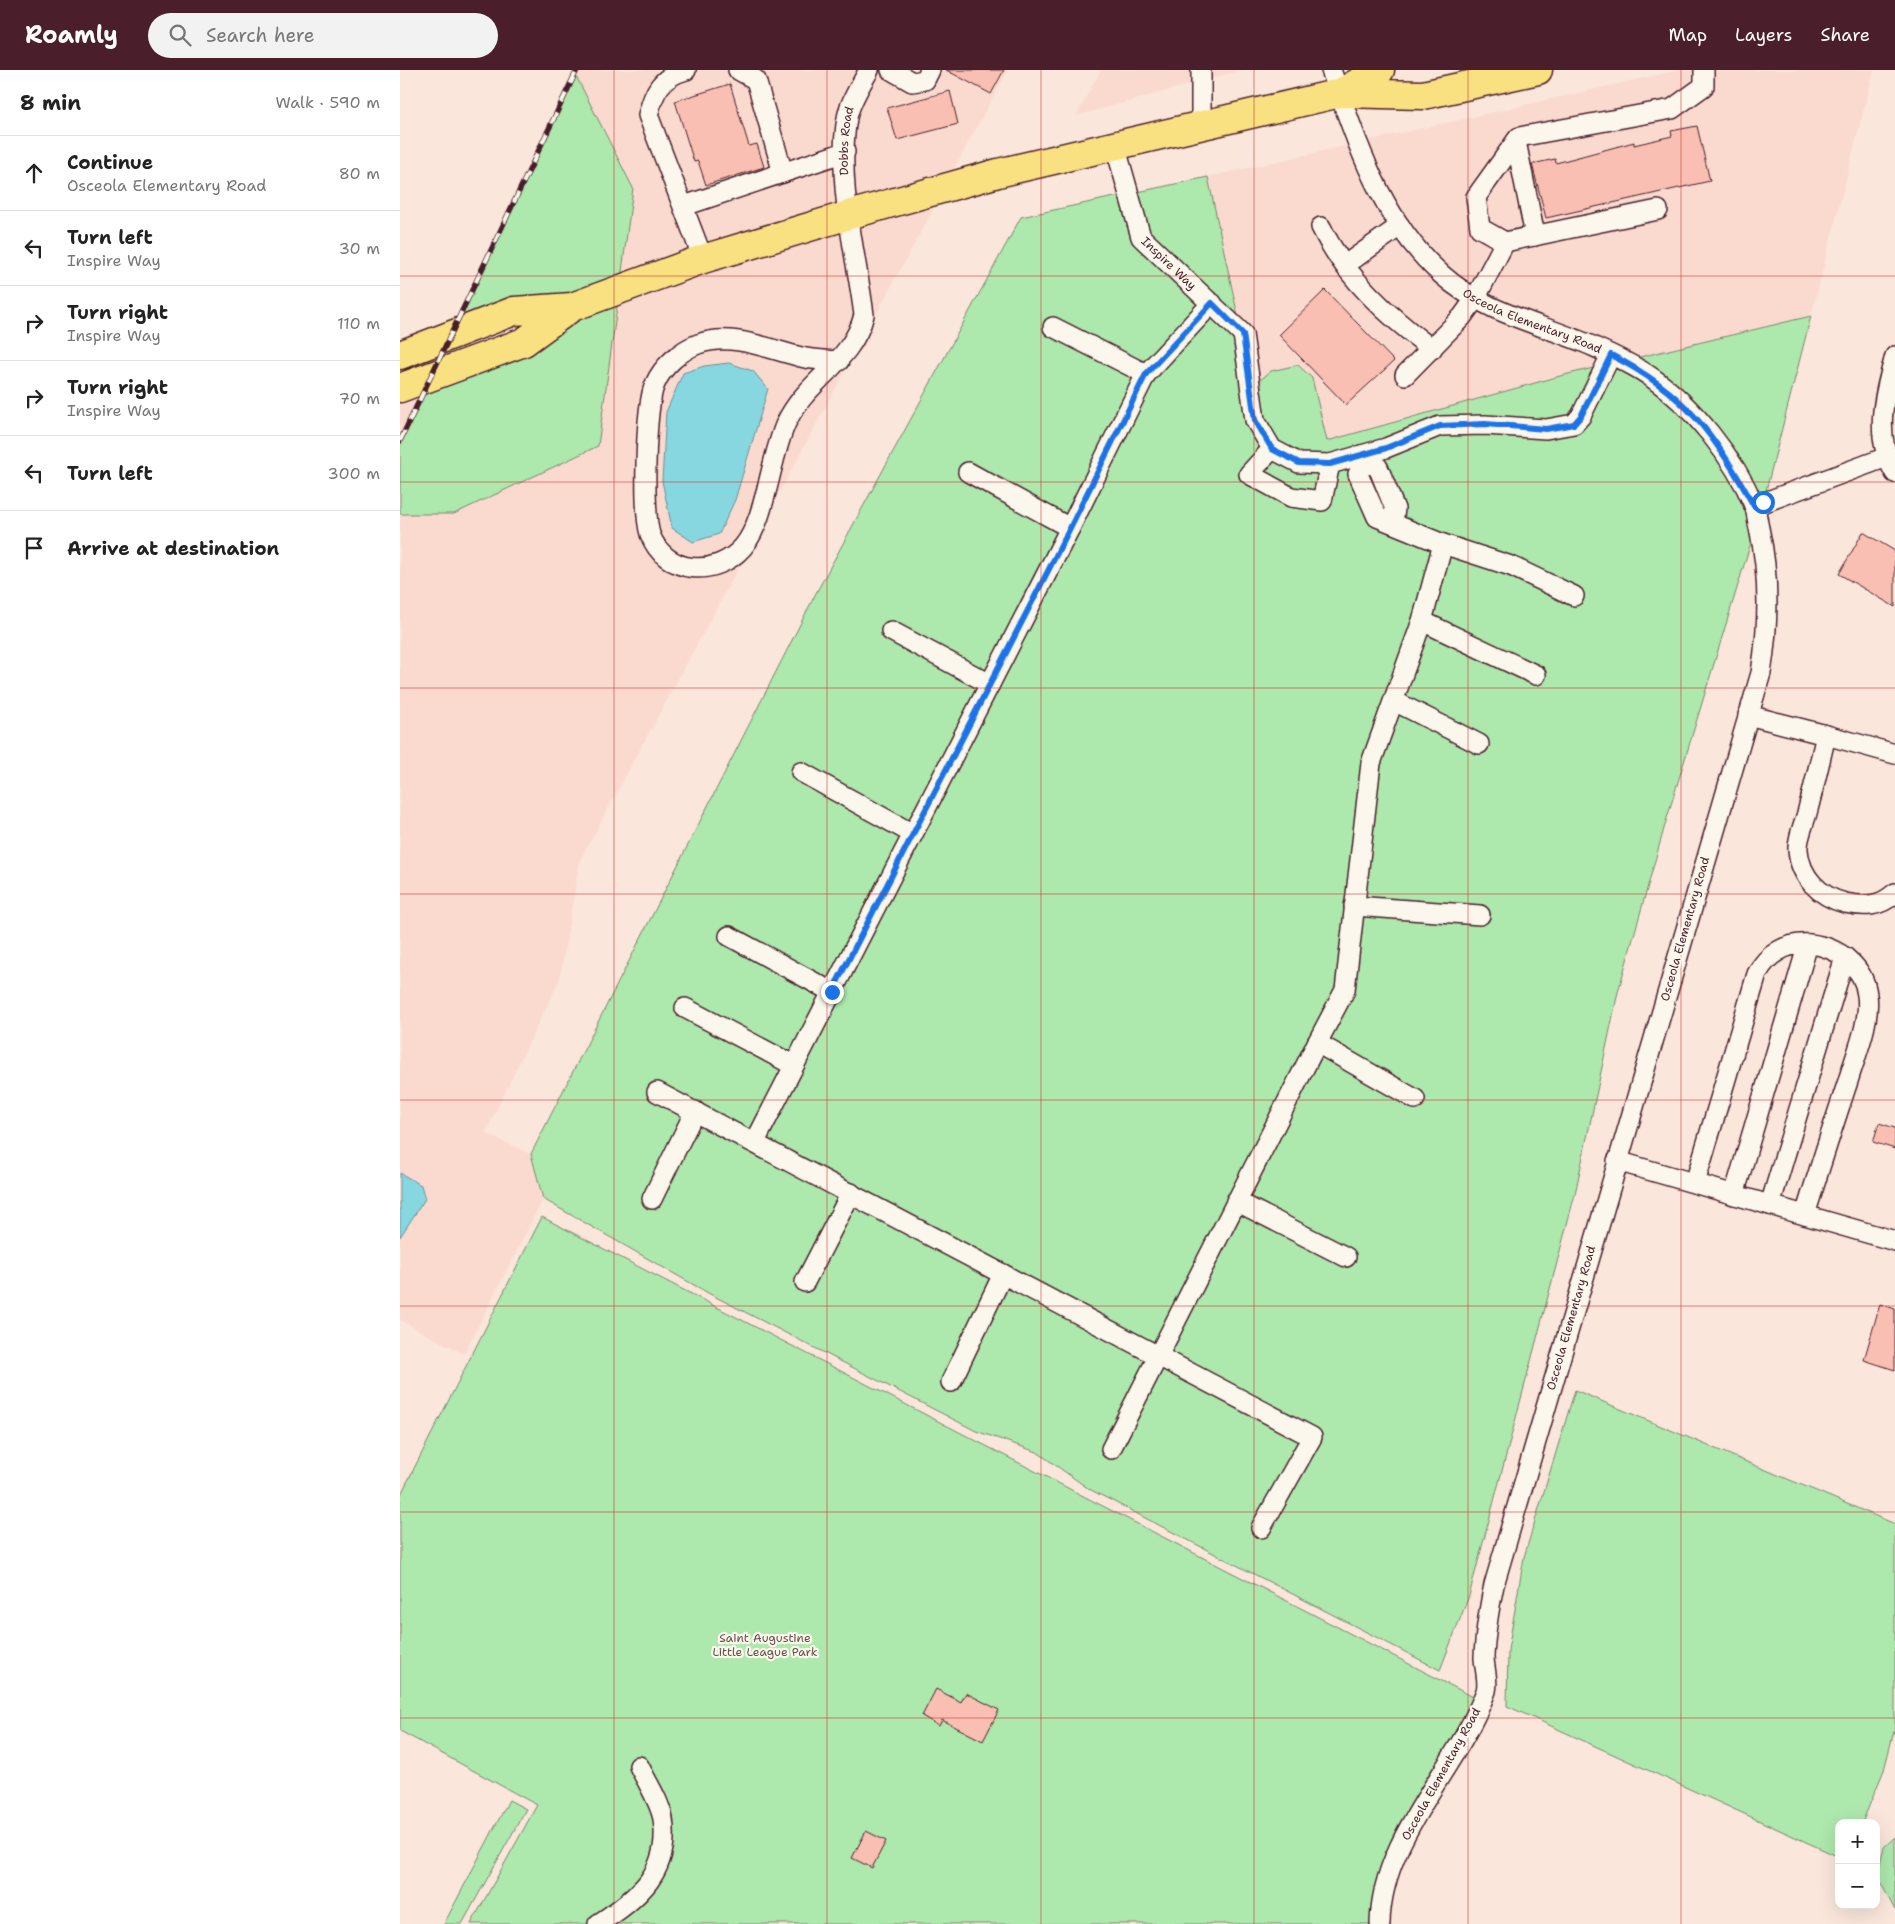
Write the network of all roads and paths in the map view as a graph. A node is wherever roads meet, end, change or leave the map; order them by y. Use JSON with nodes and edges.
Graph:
{"nodes":[{"id":1,"x":686,"y":70,"type":"edge"},
{"id":2,"x":738,"y":70,"type":"edge"},
{"id":3,"x":869,"y":70,"type":"edge"},
{"id":4,"x":891,"y":70,"type":"edge"},
{"id":5,"x":930,"y":70,"type":"edge"},
{"id":6,"x":1201,"y":70,"type":"edge"},
{"id":7,"x":1380,"y":70,"type":"edge"},
{"id":8,"x":1538,"y":70,"type":"edge"},
{"id":9,"x":1704,"y":70,"type":"edge"},
{"id":10,"x":1336,"y":82,"type":"edge"},
{"id":11,"x":1201,"y":125,"type":"junction"},
{"id":12,"x":1516,"y":141,"type":"junction"},
{"id":13,"x":1115,"y":145,"type":"junction"},
{"id":14,"x":845,"y":152,"type":"junction"},
{"id":15,"x":783,"y":173,"type":"junction"},
{"id":16,"x":684,"y":206,"type":"junction"},
{"id":17,"x":1658,"y":210,"type":"dead end"},
{"id":18,"x":848,"y":215,"type":"junction"},
{"id":19,"x":1400,"y":226,"type":"junction"},
{"id":20,"x":1321,"y":227,"type":"dead end"},
{"id":21,"x":1536,"y":236,"type":"junction"},
{"id":22,"x":1504,"y":242,"type":"junction"},
{"id":23,"x":703,"y":260,"type":"junction"},
{"id":24,"x":1345,"y":266,"type":"junction"},
{"id":25,"x":1475,"y":299,"type":"junction"},
{"id":26,"x":1212,"y":303,"type":"junction"},
{"id":27,"x":572,"y":307,"type":"junction"},
{"id":28,"x":1053,"y":327,"type":"dead end"},
{"id":29,"x":1432,"y":349,"type":"junction"},
{"id":30,"x":400,"y":355,"type":"edge"},
{"id":31,"x":1611,"y":355,"type":"junction"},
{"id":32,"x":1895,"y":356,"type":"edge"},
{"id":33,"x":838,"y":361,"type":"junction"},
{"id":34,"x":1146,"y":374,"type":"junction"},
{"id":35,"x":1405,"y":375,"type":"dead end"},
{"id":36,"x":400,"y":388,"type":"edge"},
{"id":37,"x":1272,"y":449,"type":"junction"},
{"id":38,"x":1362,"y":459,"type":"junction"},
{"id":39,"x":1330,"y":464,"type":"junction"},
{"id":40,"x":1891,"y":465,"type":"edge"},
{"id":41,"x":968,"y":472,"type":"dead end"},
{"id":42,"x":1754,"y":506,"type":"junction"},
{"id":43,"x":1070,"y":528,"type":"junction"},
{"id":44,"x":1443,"y":544,"type":"junction"},
{"id":45,"x":1574,"y":596,"type":"dead end"},
{"id":46,"x":1422,"y":621,"type":"junction"},
{"id":47,"x":891,"y":631,"type":"dead end"},
{"id":48,"x":1536,"y":675,"type":"dead end"},
{"id":49,"x":990,"y":684,"type":"junction"},
{"id":50,"x":1394,"y":701,"type":"junction"},
{"id":51,"x":1748,"y":715,"type":"junction"},
{"id":52,"x":1826,"y":735,"type":"junction"},
{"id":53,"x":1479,"y":744,"type":"dead end"},
{"id":54,"x":1895,"y":754,"type":"edge"},
{"id":55,"x":801,"y":772,"type":"dead end"},
{"id":56,"x":913,"y":834,"type":"junction"},
{"id":57,"x":1895,"y":893,"type":"edge"},
{"id":58,"x":1354,"y":906,"type":"junction"},
{"id":59,"x":1480,"y":915,"type":"dead end"},
{"id":60,"x":729,"y":936,"type":"dead end"},
{"id":61,"x":1808,"y":944,"type":"junction"},
{"id":62,"x":1845,"y":957,"type":"junction"},
{"id":63,"x":832,"y":992,"type":"junction"},
{"id":64,"x":685,"y":1008,"type":"dead end"},
{"id":65,"x":1317,"y":1043,"type":"junction"},
{"id":66,"x":793,"y":1065,"type":"junction"},
{"id":67,"x":657,"y":1092,"type":"dead end"},
{"id":68,"x":1415,"y":1099,"type":"dead end"},
{"id":69,"x":695,"y":1111,"type":"junction"},
{"id":70,"x":755,"y":1142,"type":"junction"},
{"id":71,"x":1617,"y":1161,"type":"junction"},
{"id":72,"x":1695,"y":1183,"type":"junction"},
{"id":73,"x":851,"y":1193,"type":"junction"},
{"id":74,"x":1734,"y":1195,"type":"junction"},
{"id":75,"x":652,"y":1199,"type":"dead end"},
{"id":76,"x":1236,"y":1201,"type":"junction"},
{"id":77,"x":1770,"y":1205,"type":"junction"},
{"id":78,"x":1804,"y":1215,"type":"junction"},
{"id":79,"x":1895,"y":1242,"type":"edge"},
{"id":80,"x":1346,"y":1257,"type":"dead end"},
{"id":81,"x":1003,"y":1274,"type":"junction"},
{"id":82,"x":805,"y":1282,"type":"dead end"},
{"id":83,"x":1158,"y":1355,"type":"junction"},
{"id":84,"x":951,"y":1382,"type":"dead end"},
{"id":85,"x":1111,"y":1449,"type":"dead end"},
{"id":86,"x":1261,"y":1528,"type":"dead end"},
{"id":87,"x":639,"y":1766,"type":"dead end"},
{"id":88,"x":598,"y":1924,"type":"edge"},
{"id":89,"x":1380,"y":1924,"type":"edge"}],
"edges":[{"from":1,"to":16,"type":"street"},
{"from":2,"to":15,"type":"street"},
{"from":3,"to":14,"type":"street","name":"Dobbs Road"},
{"from":4,"to":5,"type":"street"},
{"from":6,"to":11,"type":"street"},
{"from":7,"to":10,"type":"highway"},
{"from":8,"to":10,"type":"highway"},
{"from":9,"to":12,"type":"street"},
{"from":10,"to":11,"type":"highway"},
{"from":10,"to":19,"type":"street","name":"Osceola Elementary Road"},
{"from":11,"to":13,"type":"highway"},
{"from":12,"to":21,"type":"street"},
{"from":12,"to":22,"type":"street"},
{"from":13,"to":18,"type":"highway"},
{"from":13,"to":26,"type":"street","name":"Inspire Way"},
{"from":14,"to":15,"type":"street"},
{"from":14,"to":18,"type":"street","name":"Dobbs Road"},
{"from":15,"to":16,"type":"street"},
{"from":16,"to":23,"type":"street"},
{"from":17,"to":21,"type":"street"},
{"from":18,"to":23,"type":"highway"},
{"from":18,"to":33,"type":"street","name":"Dobbs Road"},
{"from":19,"to":24,"type":"street"},
{"from":19,"to":25,"type":"street","name":"Osceola Elementary Road"},
{"from":20,"to":24,"type":"street"},
{"from":21,"to":22,"type":"street"},
{"from":22,"to":25,"type":"street"},
{"from":23,"to":27,"type":"highway"},
{"from":24,"to":29,"type":"street"},
{"from":25,"to":29,"type":"street"},
{"from":25,"to":31,"type":"street","name":"Osceola Elementary Road"},
{"from":26,"to":34,"type":"street"},
{"from":26,"to":37,"type":"street","name":"Inspire Way"},
{"from":27,"to":30,"type":"highway"},
{"from":27,"to":36,"type":"highway"},
{"from":28,"to":34,"type":"street"},
{"from":29,"to":35,"type":"street"},
{"from":31,"to":38,"type":"street"},
{"from":31,"to":42,"type":"street","name":"Osceola Elementary Road"},
{"from":32,"to":40,"type":"street"},
{"from":33,"to":33,"type":"street","name":"Dobbs Road"},
{"from":34,"to":43,"type":"street"},
{"from":37,"to":39,"type":"street"},
{"from":37,"to":39,"type":"street"},
{"from":38,"to":39,"type":"street"},
{"from":38,"to":44,"type":"street"},
{"from":40,"to":42,"type":"street"},
{"from":41,"to":43,"type":"street"},
{"from":42,"to":51,"type":"street","name":"Osceola Elementary Road"},
{"from":43,"to":49,"type":"street"},
{"from":44,"to":45,"type":"street"},
{"from":44,"to":46,"type":"street"},
{"from":46,"to":48,"type":"street"},
{"from":46,"to":50,"type":"street"},
{"from":47,"to":49,"type":"street"},
{"from":49,"to":56,"type":"street"},
{"from":50,"to":53,"type":"street"},
{"from":50,"to":58,"type":"street"},
{"from":51,"to":52,"type":"street"},
{"from":51,"to":71,"type":"street","name":"Osceola Elementary Road"},
{"from":52,"to":54,"type":"street"},
{"from":52,"to":57,"type":"street"},
{"from":55,"to":56,"type":"street"},
{"from":56,"to":63,"type":"street"},
{"from":58,"to":59,"type":"street"},
{"from":58,"to":65,"type":"street"},
{"from":60,"to":63,"type":"street"},
{"from":61,"to":62,"type":"street"},
{"from":61,"to":72,"type":"street"},
{"from":61,"to":74,"type":"street"},
{"from":62,"to":77,"type":"street"},
{"from":62,"to":78,"type":"street"},
{"from":63,"to":66,"type":"street"},
{"from":64,"to":66,"type":"street"},
{"from":65,"to":68,"type":"street"},
{"from":65,"to":76,"type":"street"},
{"from":66,"to":70,"type":"street"},
{"from":67,"to":69,"type":"street"},
{"from":69,"to":70,"type":"street"},
{"from":69,"to":75,"type":"street"},
{"from":70,"to":73,"type":"street"},
{"from":71,"to":72,"type":"street"},
{"from":71,"to":89,"type":"street","name":"Osceola Elementary Road"},
{"from":72,"to":74,"type":"street"},
{"from":73,"to":81,"type":"street"},
{"from":73,"to":82,"type":"street"},
{"from":74,"to":77,"type":"street"},
{"from":76,"to":80,"type":"street"},
{"from":76,"to":83,"type":"street"},
{"from":77,"to":78,"type":"street"},
{"from":78,"to":79,"type":"street"},
{"from":81,"to":83,"type":"street"},
{"from":81,"to":84,"type":"street"},
{"from":83,"to":85,"type":"street"},
{"from":83,"to":86,"type":"street"},
{"from":87,"to":88,"type":"street"}]}
